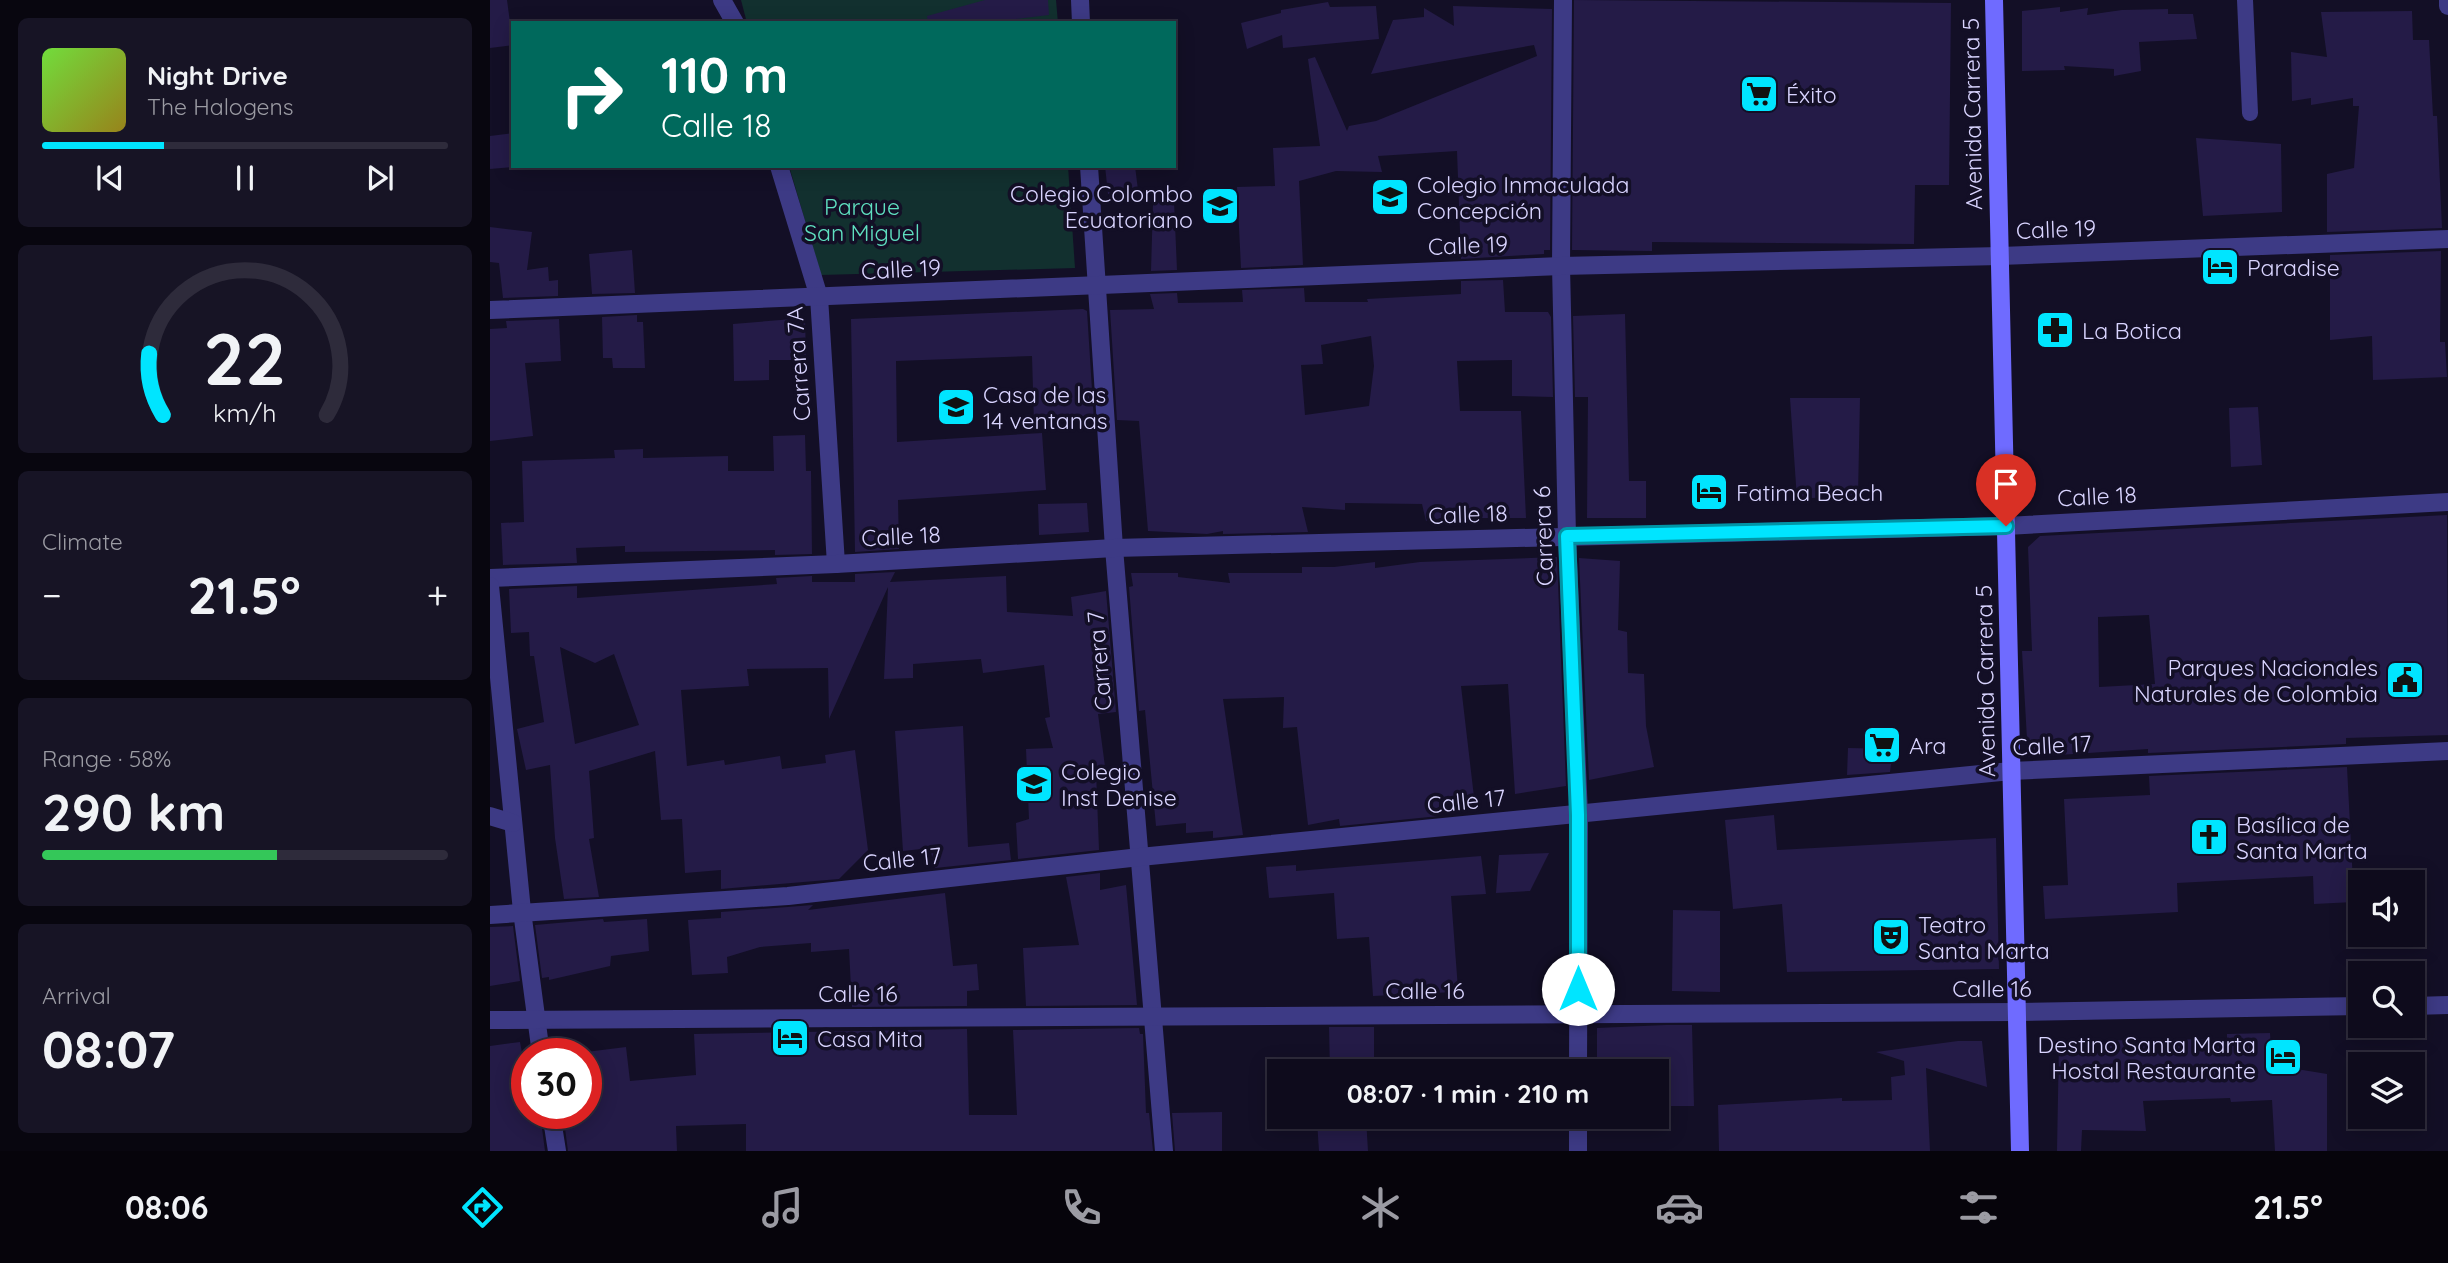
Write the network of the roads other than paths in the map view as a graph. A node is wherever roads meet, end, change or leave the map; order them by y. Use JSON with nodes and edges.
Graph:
{"nodes":[{"id":1,"x":722,"y":0,"type":"edge"},
{"id":2,"x":1080,"y":0,"type":"edge"},
{"id":3,"x":1563,"y":0,"type":"edge"},
{"id":4,"x":1994,"y":0,"type":"edge"},
{"id":5,"x":2245,"y":0,"type":"edge"},
{"id":6,"x":2448,"y":0,"type":"edge"},
{"id":7,"x":2448,"y":6,"type":"edge"},
{"id":8,"x":733,"y":21,"type":"edge"},
{"id":9,"x":1081,"y":21,"type":"edge"},
{"id":10,"x":2250,"y":113,"type":"dead end"},
{"id":11,"x":780,"y":168,"type":"edge"},
{"id":12,"x":1089,"y":168,"type":"edge"},
{"id":13,"x":2448,"y":239,"type":"edge"},
{"id":14,"x":2000,"y":256,"type":"junction"},
{"id":15,"x":1561,"y":266,"type":"junction"},
{"id":16,"x":1096,"y":285,"type":"junction"},
{"id":17,"x":819,"y":297,"type":"junction"},
{"id":18,"x":490,"y":310,"type":"edge"},
{"id":19,"x":2448,"y":502,"type":"edge"},
{"id":20,"x":2006,"y":526,"type":"junction"},
{"id":21,"x":1567,"y":536,"type":"junction"},
{"id":22,"x":1114,"y":548,"type":"junction"},
{"id":23,"x":836,"y":564,"type":"junction"},
{"id":24,"x":490,"y":579,"type":"edge"},
{"id":25,"x":490,"y":586,"type":"edge"},
{"id":26,"x":2448,"y":751,"type":"edge"},
{"id":27,"x":2011,"y":771,"type":"junction"},
{"id":28,"x":1578,"y":815,"type":"junction"},
{"id":29,"x":490,"y":816,"type":"edge"},
{"id":30,"x":513,"y":823,"type":"junction"},
{"id":31,"x":1140,"y":857,"type":"junction"},
{"id":32,"x":522,"y":911,"type":"junction"},
{"id":33,"x":490,"y":915,"type":"edge"},
{"id":34,"x":2448,"y":1005,"type":"edge"},
{"id":35,"x":2348,"y":1006,"type":"edge"},
{"id":36,"x":2425,"y":1006,"type":"edge"},
{"id":37,"x":2018,"y":1012,"type":"junction"},
{"id":38,"x":1578,"y":1014,"type":"junction"},
{"id":39,"x":1153,"y":1016,"type":"junction"},
{"id":40,"x":490,"y":1020,"type":"edge"},
{"id":41,"x":535,"y":1020,"type":"junction"},
{"id":42,"x":538,"y":1038,"type":"edge"},
{"id":43,"x":1578,"y":1059,"type":"edge"},
{"id":44,"x":554,"y":1129,"type":"edge"},
{"id":45,"x":1578,"y":1129,"type":"edge"},
{"id":46,"x":557,"y":1151,"type":"edge"},
{"id":47,"x":1164,"y":1151,"type":"edge"},
{"id":48,"x":1578,"y":1151,"type":"edge"},
{"id":49,"x":2020,"y":1151,"type":"edge"}],
"edges":[{"from":1,"to":8,"type":"street"},
{"from":2,"to":9,"type":"street"},
{"from":3,"to":15,"type":"street","name":"Carrera 6"},
{"from":4,"to":14,"type":"street","name":"Avenida Carrera 5"},
{"from":5,"to":10,"type":"lane"},
{"from":6,"to":7,"type":"street"},
{"from":11,"to":17,"type":"street","name":"Carrera 7A"},
{"from":12,"to":16,"type":"street","name":"Carrera 7"},
{"from":13,"to":14,"type":"street","name":"Calle 19"},
{"from":14,"to":15,"type":"street","name":"Calle 19"},
{"from":14,"to":20,"type":"street","name":"Avenida Carrera 5"},
{"from":15,"to":16,"type":"street","name":"Calle 19"},
{"from":15,"to":21,"type":"street","name":"Carrera 6"},
{"from":16,"to":17,"type":"street","name":"Calle 19"},
{"from":16,"to":22,"type":"street","name":"Carrera 7"},
{"from":17,"to":18,"type":"street","name":"Calle 19"},
{"from":17,"to":23,"type":"street","name":"Carrera 7A"},
{"from":19,"to":20,"type":"street","name":"Calle 18"},
{"from":20,"to":21,"type":"street","name":"Calle 18"},
{"from":20,"to":27,"type":"street","name":"Avenida Carrera 5"},
{"from":21,"to":22,"type":"street","name":"Calle 18"},
{"from":21,"to":28,"type":"street","name":"Carrera 6"},
{"from":22,"to":23,"type":"street","name":"Calle 18"},
{"from":22,"to":31,"type":"street","name":"Carrera 7"},
{"from":23,"to":24,"type":"street","name":"Calle 18"},
{"from":25,"to":30,"type":"street"},
{"from":26,"to":27,"type":"street","name":"Calle 17"},
{"from":27,"to":28,"type":"street","name":"Calle 17"},
{"from":27,"to":37,"type":"street","name":"Avenida Carrera 5"},
{"from":28,"to":31,"type":"street","name":"Calle 17"},
{"from":28,"to":38,"type":"street","name":"Carrera 6"},
{"from":29,"to":30,"type":"street"},
{"from":30,"to":32,"type":"street"},
{"from":31,"to":32,"type":"street","name":"Calle 17"},
{"from":31,"to":39,"type":"street","name":"Carrera 7"},
{"from":32,"to":33,"type":"street","name":"Calle 17"},
{"from":32,"to":41,"type":"street"},
{"from":34,"to":36,"type":"street"},
{"from":35,"to":37,"type":"street","name":"Calle 16"},
{"from":37,"to":38,"type":"street","name":"Calle 16"},
{"from":37,"to":49,"type":"street","name":"Avenida Carrera 5"},
{"from":38,"to":39,"type":"street","name":"Calle 16"},
{"from":38,"to":43,"type":"street","name":"Carrera 6"},
{"from":39,"to":41,"type":"street","name":"Calle 16"},
{"from":39,"to":47,"type":"street","name":"Carrera 7"},
{"from":40,"to":41,"type":"street","name":"Calle 16"},
{"from":41,"to":42,"type":"street"},
{"from":44,"to":46,"type":"street"},
{"from":45,"to":48,"type":"street"}]}
